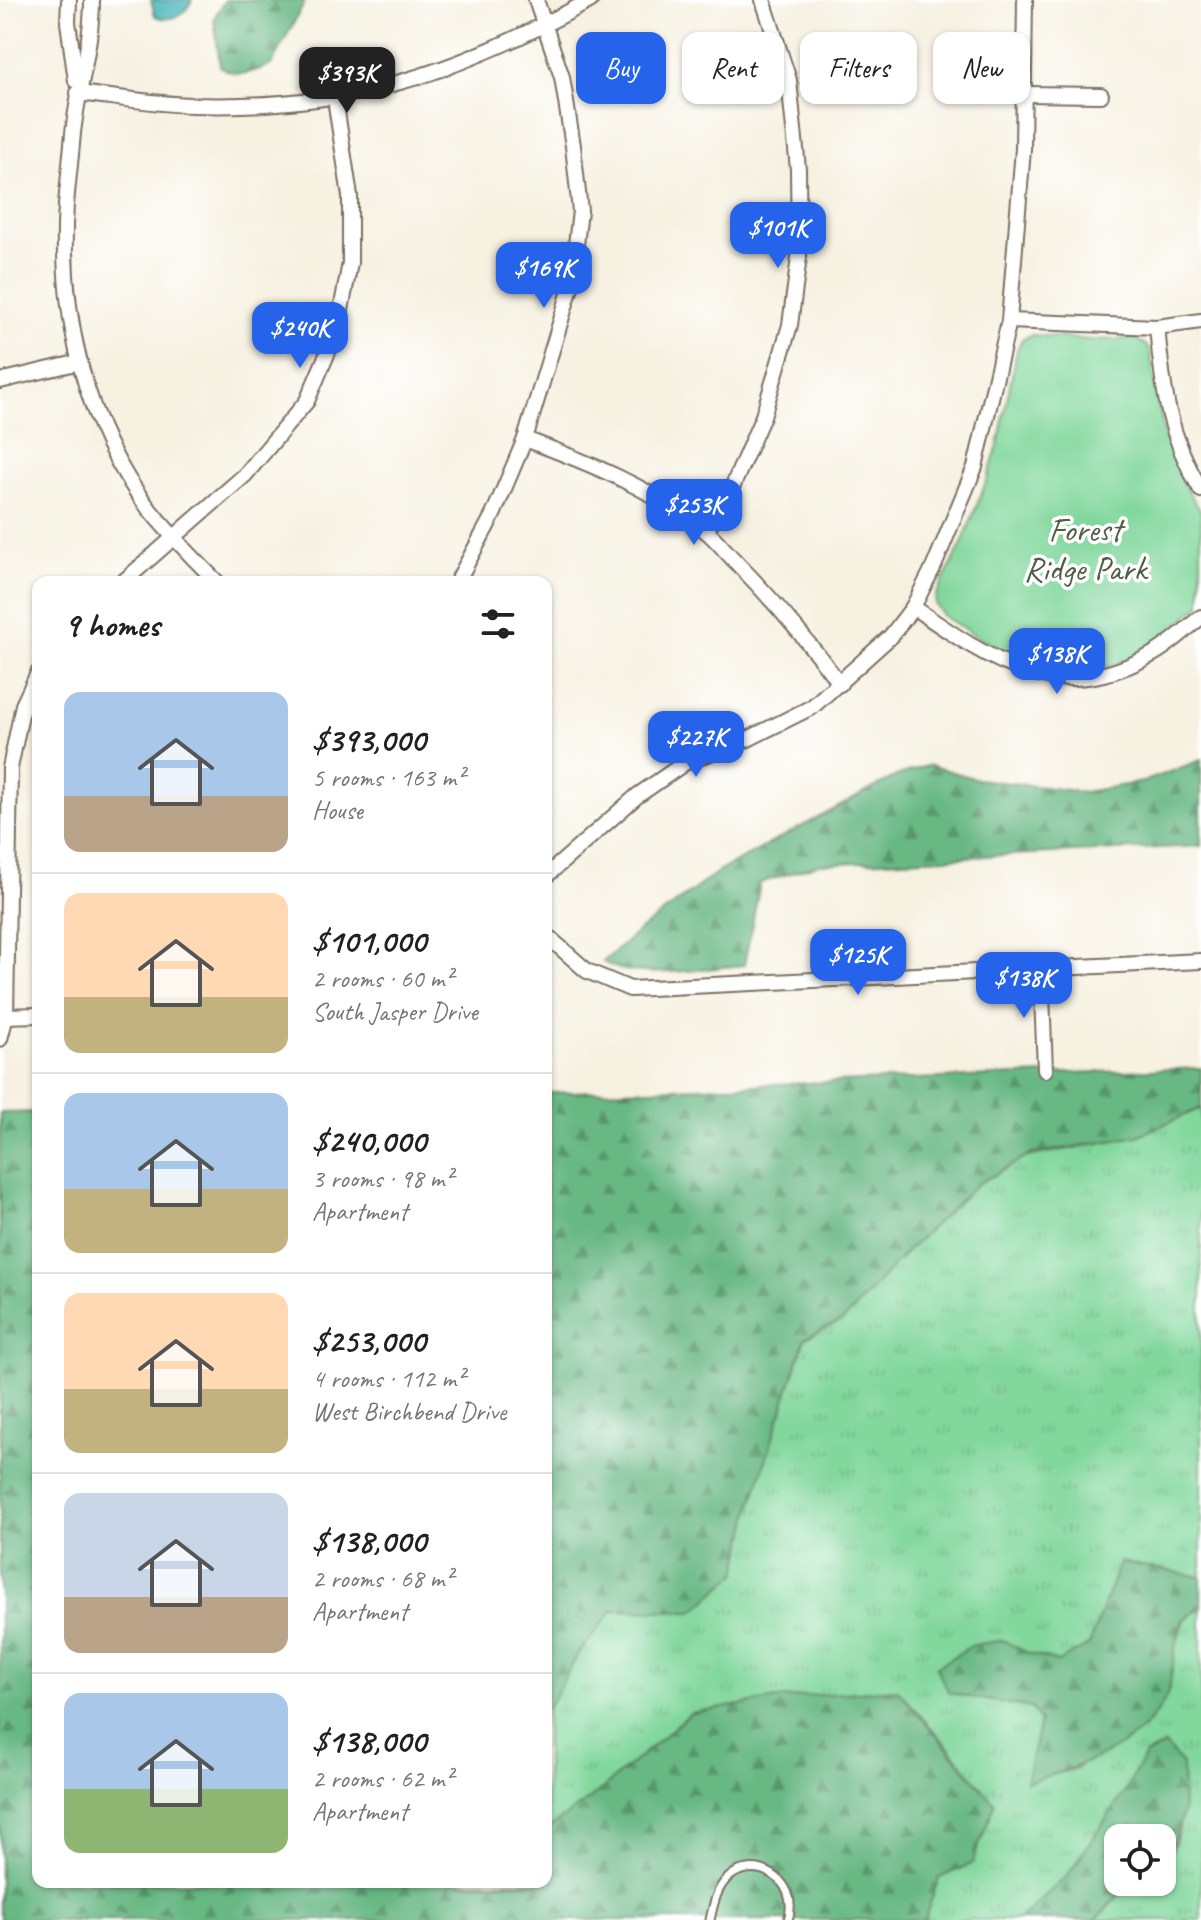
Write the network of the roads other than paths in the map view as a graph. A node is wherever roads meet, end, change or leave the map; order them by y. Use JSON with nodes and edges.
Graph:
{"nodes":[{"id":1,"x":69,"y":0,"type":"edge"},
{"id":2,"x":92,"y":0,"type":"edge"},
{"id":3,"x":536,"y":0,"type":"edge"},
{"id":4,"x":591,"y":0,"type":"edge"},
{"id":5,"x":763,"y":0,"type":"edge"},
{"id":6,"x":1025,"y":0,"type":"edge"},
{"id":7,"x":545,"y":26,"type":"junction"},
{"id":8,"x":1025,"y":32,"type":"edge"},
{"id":9,"x":78,"y":93,"type":"junction"},
{"id":10,"x":1030,"y":94,"type":"edge"},
{"id":11,"x":1101,"y":95,"type":"dead end"},
{"id":12,"x":335,"y":99,"type":"junction"},
{"id":13,"x":1024,"y":104,"type":"edge"},
{"id":14,"x":1009,"y":321,"type":"junction"},
{"id":15,"x":1201,"y":321,"type":"edge"},
{"id":16,"x":1157,"y":327,"type":"junction"},
{"id":17,"x":80,"y":362,"type":"junction"},
{"id":18,"x":0,"y":381,"type":"edge"},
{"id":19,"x":525,"y":439,"type":"junction"},
{"id":20,"x":1201,"y":490,"type":"edge"},
{"id":21,"x":706,"y":531,"type":"junction"},
{"id":22,"x":174,"y":538,"type":"junction"},
{"id":23,"x":130,"y":576,"type":"edge"},
{"id":24,"x":211,"y":576,"type":"edge"},
{"id":25,"x":460,"y":576,"type":"edge"},
{"id":26,"x":913,"y":607,"type":"junction"},
{"id":27,"x":1201,"y":617,"type":"edge"},
{"id":28,"x":840,"y":684,"type":"junction"},
{"id":29,"x":32,"y":686,"type":"edge"},
{"id":30,"x":552,"y":871,"type":"edge"},
{"id":31,"x":552,"y":940,"type":"edge"},
{"id":32,"x":1201,"y":961,"type":"edge"},
{"id":33,"x":1041,"y":969,"type":"junction"},
{"id":34,"x":32,"y":1015,"type":"edge"},
{"id":35,"x":6,"y":1016,"type":"junction"},
{"id":36,"x":0,"y":1039,"type":"edge"},
{"id":37,"x":1045,"y":1070,"type":"dead end"},
{"id":38,"x":710,"y":1920,"type":"edge"},
{"id":39,"x":788,"y":1920,"type":"edge"}],
"edges":[{"from":1,"to":9,"type":"street"},
{"from":2,"to":9,"type":"street"},
{"from":3,"to":7,"type":"street"},
{"from":4,"to":7,"type":"street"},
{"from":5,"to":21,"type":"street"},
{"from":6,"to":8,"type":"street"},
{"from":7,"to":12,"type":"street"},
{"from":7,"to":19,"type":"street"},
{"from":9,"to":12,"type":"street"},
{"from":9,"to":17,"type":"street"},
{"from":10,"to":11,"type":"street"},
{"from":12,"to":22,"type":"street"},
{"from":13,"to":14,"type":"street"},
{"from":14,"to":16,"type":"street"},
{"from":14,"to":26,"type":"street"},
{"from":15,"to":16,"type":"street"},
{"from":16,"to":20,"type":"street"},
{"from":17,"to":18,"type":"street"},
{"from":17,"to":22,"type":"street"},
{"from":19,"to":21,"type":"street"},
{"from":19,"to":25,"type":"street"},
{"from":21,"to":28,"type":"street"},
{"from":22,"to":23,"type":"street"},
{"from":22,"to":24,"type":"street"},
{"from":26,"to":27,"type":"street"},
{"from":26,"to":28,"type":"street"},
{"from":28,"to":30,"type":"street"},
{"from":29,"to":35,"type":"street"},
{"from":31,"to":33,"type":"street"},
{"from":32,"to":33,"type":"street"},
{"from":33,"to":37,"type":"street"},
{"from":34,"to":35,"type":"street"},
{"from":35,"to":36,"type":"street"},
{"from":38,"to":39,"type":"lane"}]}
